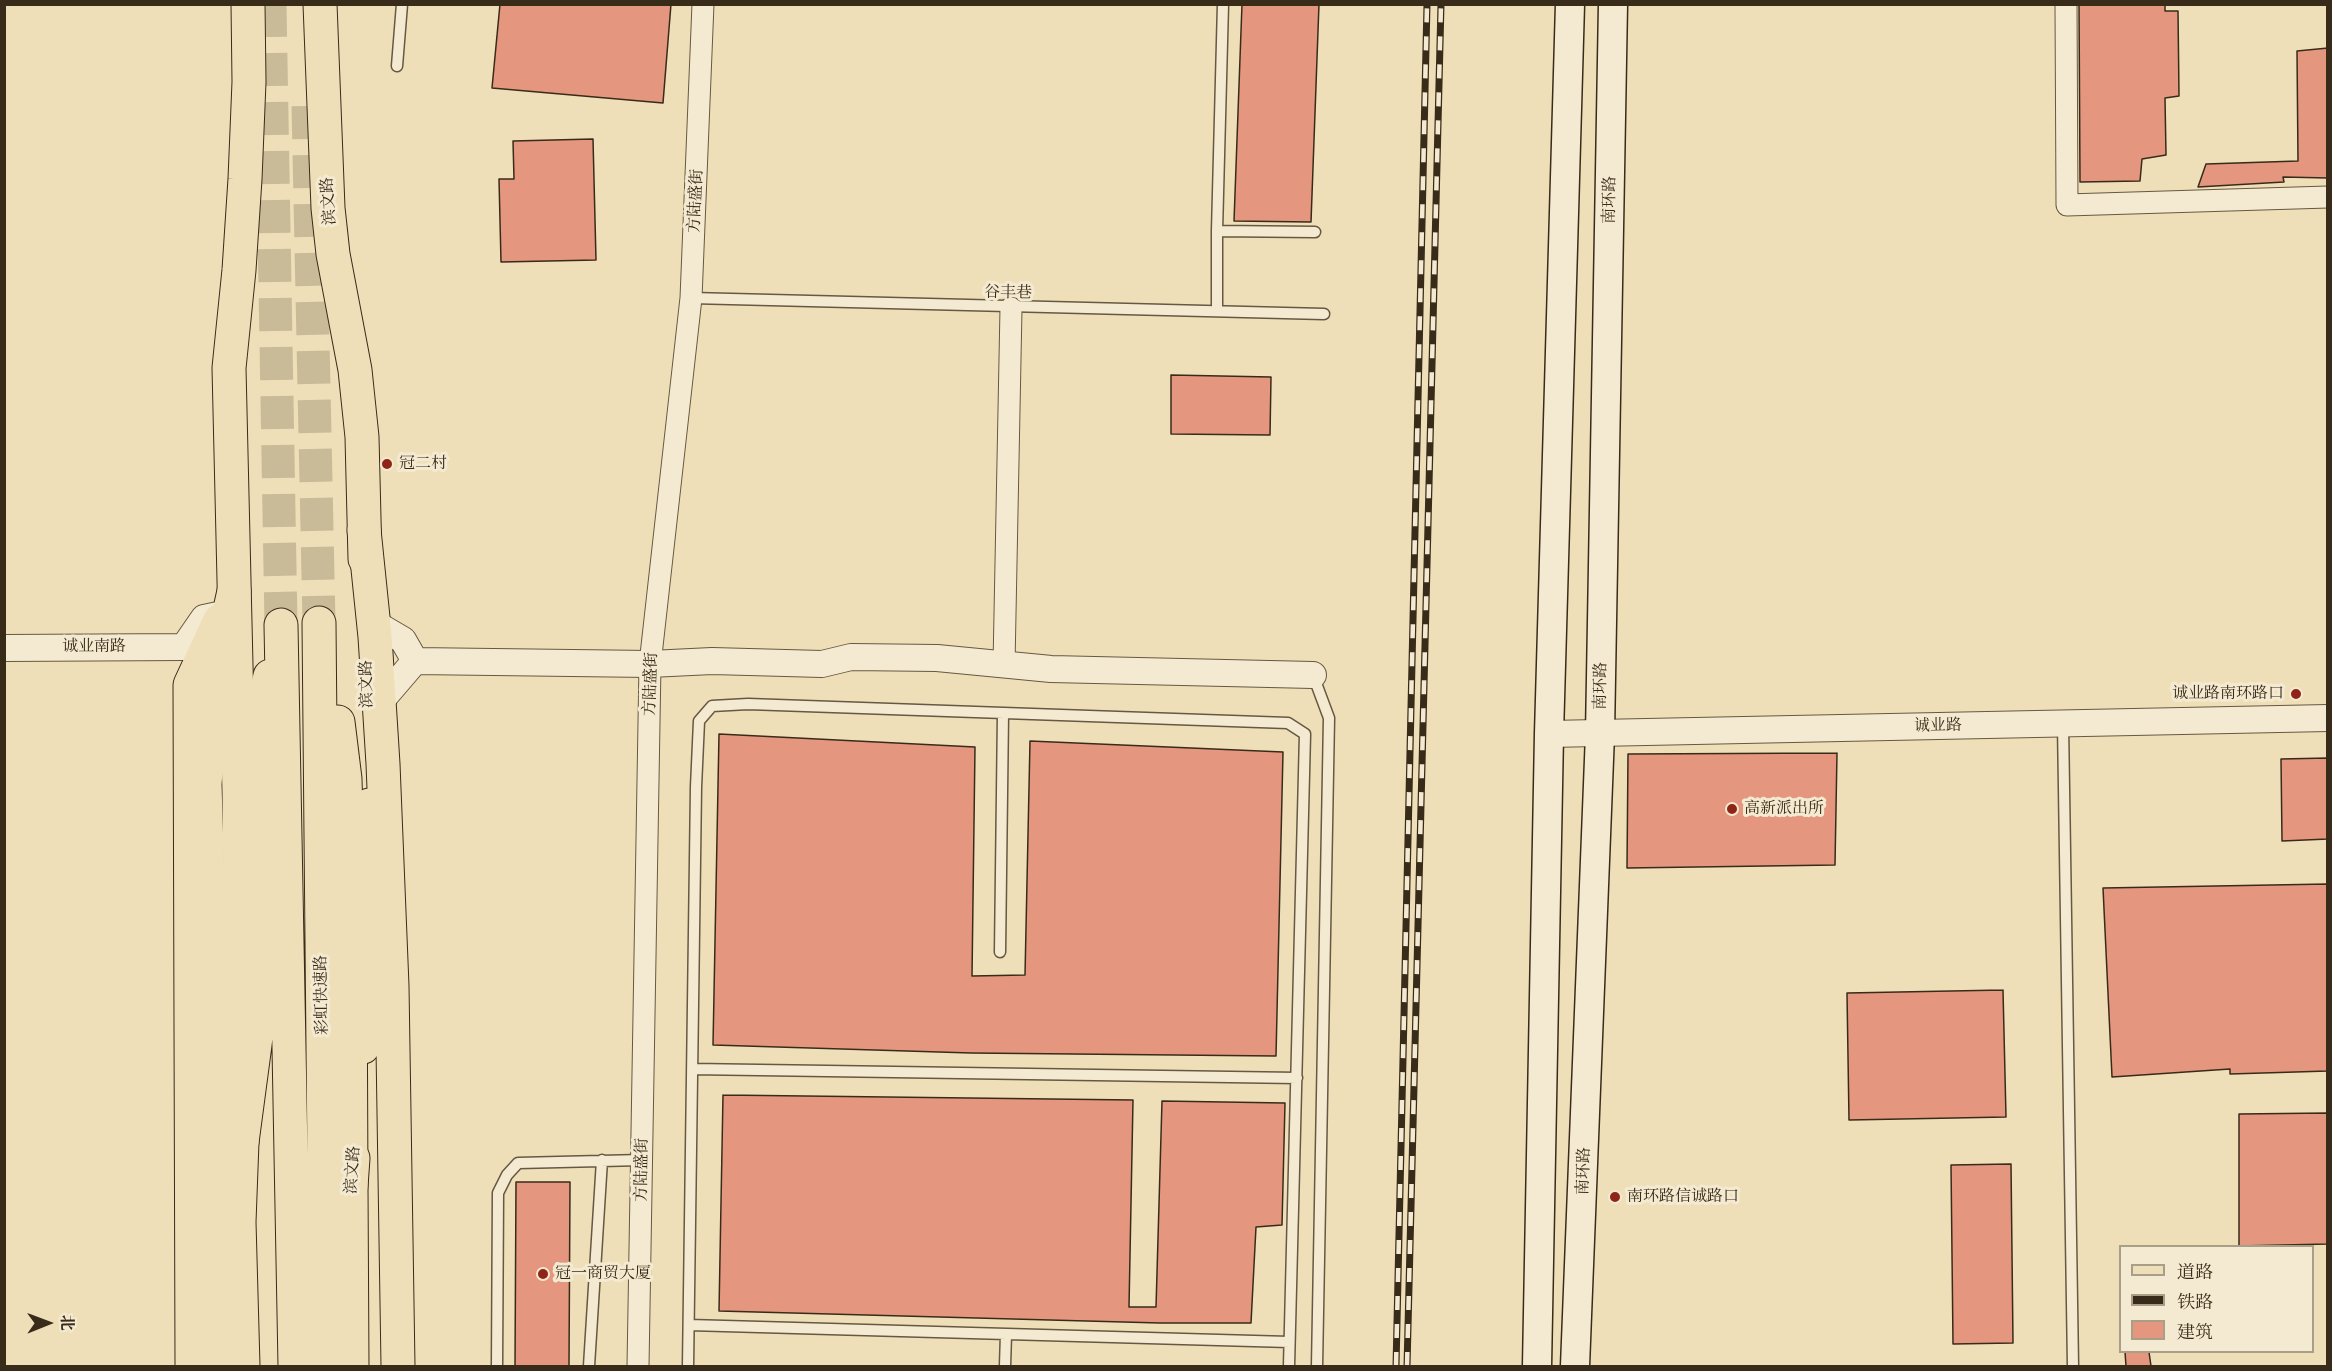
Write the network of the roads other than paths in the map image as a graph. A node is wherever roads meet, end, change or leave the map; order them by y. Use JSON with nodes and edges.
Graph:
{"nodes":[{"id":1,"x":248,"y":4,"type":"edge"},
{"id":2,"x":320,"y":4,"type":"edge"},
{"id":3,"x":402,"y":4,"type":"edge"},
{"id":4,"x":703,"y":4,"type":"edge"},
{"id":5,"x":1223,"y":4,"type":"edge"},
{"id":6,"x":1570,"y":4,"type":"edge"},
{"id":7,"x":1613,"y":4,"type":"edge"},
{"id":8,"x":2066,"y":4,"type":"edge"},
{"id":9,"x":397,"y":66,"type":"dead end"},
{"id":10,"x":2328,"y":197,"type":"edge"},
{"id":11,"x":1216,"y":231,"type":"junction"},
{"id":12,"x":1315,"y":232,"type":"dead end"},
{"id":13,"x":691,"y":298,"type":"junction"},
{"id":14,"x":1011,"y":308,"type":"junction"},
{"id":15,"x":1217,"y":311,"type":"junction"},
{"id":16,"x":1324,"y":314,"type":"dead end"},
{"id":17,"x":364,"y":530,"type":"junction"},
{"id":18,"x":229,"y":602,"type":"junction"},
{"id":19,"x":374,"y":623,"type":"junction"},
{"id":20,"x":4,"y":648,"type":"edge"},
{"id":21,"x":190,"y":661,"type":"junction"},
{"id":22,"x":415,"y":661,"type":"junction"},
{"id":23,"x":650,"y":664,"type":"junction"},
{"id":24,"x":1004,"y":665,"type":"junction"},
{"id":25,"x":1312,"y":675,"type":"joint"},
{"id":26,"x":380,"y":703,"type":"junction"},
{"id":27,"x":1002,"y":713,"type":"junction"},
{"id":28,"x":2328,"y":718,"type":"edge"},
{"id":29,"x":2063,"y":723,"type":"junction"},
{"id":30,"x":1549,"y":734,"type":"junction"},
{"id":31,"x":1600,"y":734,"type":"junction"},
{"id":32,"x":1000,"y":952,"type":"dead end"},
{"id":33,"x":692,"y":1070,"type":"junction"},
{"id":34,"x":1297,"y":1078,"type":"junction"},
{"id":35,"x":242,"y":1142,"type":"junction"},
{"id":36,"x":602,"y":1160,"type":"junction"},
{"id":37,"x":642,"y":1160,"type":"junction"},
{"id":38,"x":351,"y":1186,"type":"junction"},
{"id":39,"x":689,"y":1325,"type":"junction"},
{"id":40,"x":1006,"y":1334,"type":"junction"},
{"id":41,"x":1290,"y":1342,"type":"junction"},
{"id":42,"x":192,"y":1366,"type":"edge"},
{"id":43,"x":215,"y":1366,"type":"edge"},
{"id":44,"x":243,"y":1366,"type":"edge"},
{"id":45,"x":295,"y":1366,"type":"edge"},
{"id":46,"x":326,"y":1366,"type":"edge"},
{"id":47,"x":352,"y":1366,"type":"edge"},
{"id":48,"x":398,"y":1366,"type":"edge"},
{"id":49,"x":497,"y":1366,"type":"edge"},
{"id":50,"x":590,"y":1366,"type":"edge"},
{"id":51,"x":638,"y":1366,"type":"edge"},
{"id":52,"x":688,"y":1366,"type":"edge"},
{"id":53,"x":1005,"y":1366,"type":"edge"},
{"id":54,"x":1289,"y":1366,"type":"edge"},
{"id":55,"x":1317,"y":1366,"type":"edge"},
{"id":56,"x":1538,"y":1366,"type":"edge"},
{"id":57,"x":1575,"y":1366,"type":"edge"},
{"id":58,"x":2073,"y":1366,"type":"edge"}],
"edges":[{"from":1,"to":18,"type":"main road"},
{"from":2,"to":17,"type":"main road","name":"滨文路"},
{"from":3,"to":9,"type":"lane"},
{"from":4,"to":13,"type":"street","name":"方陆盛街"},
{"from":5,"to":11,"type":"lane"},
{"from":6,"to":30,"type":"main road"},
{"from":7,"to":31,"type":"main road","name":"南环路"},
{"from":8,"to":10,"type":"street"},
{"from":11,"to":12,"type":"lane"},
{"from":11,"to":15,"type":"lane"},
{"from":13,"to":14,"type":"lane","name":"谷丰巷"},
{"from":13,"to":23,"type":"street","name":"方陆盛街"},
{"from":14,"to":15,"type":"lane","name":"谷丰巷"},
{"from":14,"to":24,"type":"street"},
{"from":15,"to":16,"type":"lane","name":"谷丰巷"},
{"from":17,"to":19,"type":"main road"},
{"from":17,"to":38,"type":"main road","name":"滨文路"},
{"from":18,"to":21,"type":"main road"},
{"from":18,"to":35,"type":"main road"},
{"from":18,"to":43,"type":"main road"},
{"from":19,"to":22,"type":"street"},
{"from":19,"to":26,"type":"main road"},
{"from":20,"to":21,"type":"street","name":"诚业南路"},
{"from":21,"to":42,"type":"main road"},
{"from":22,"to":23,"type":"street"},
{"from":22,"to":26,"type":"street"},
{"from":23,"to":24,"type":"street"},
{"from":23,"to":37,"type":"street","name":"方陆盛街"},
{"from":24,"to":25,"type":"street"},
{"from":25,"to":55,"type":"lane"},
{"from":26,"to":48,"type":"main road"},
{"from":27,"to":32,"type":"lane"},
{"from":27,"to":33,"type":"lane"},
{"from":27,"to":34,"type":"lane"},
{"from":28,"to":29,"type":"street","name":"诚业路"},
{"from":29,"to":31,"type":"street","name":"诚业路"},
{"from":29,"to":58,"type":"lane"},
{"from":30,"to":31,"type":"street","name":"诚业路"},
{"from":30,"to":56,"type":"main road"},
{"from":31,"to":57,"type":"main road","name":"南环路"},
{"from":33,"to":34,"type":"lane"},
{"from":33,"to":39,"type":"lane"},
{"from":34,"to":41,"type":"lane"},
{"from":35,"to":44,"type":"main road"},
{"from":35,"to":45,"type":"main road"},
{"from":36,"to":37,"type":"lane"},
{"from":36,"to":49,"type":"lane"},
{"from":36,"to":50,"type":"lane"},
{"from":37,"to":51,"type":"street","name":"方陆盛街"},
{"from":38,"to":46,"type":"main road","name":"彩虹快速路"},
{"from":38,"to":47,"type":"main road","name":"滨文路"},
{"from":39,"to":40,"type":"lane"},
{"from":39,"to":52,"type":"lane"},
{"from":40,"to":41,"type":"lane"},
{"from":40,"to":53,"type":"lane"},
{"from":41,"to":54,"type":"lane"}]}
